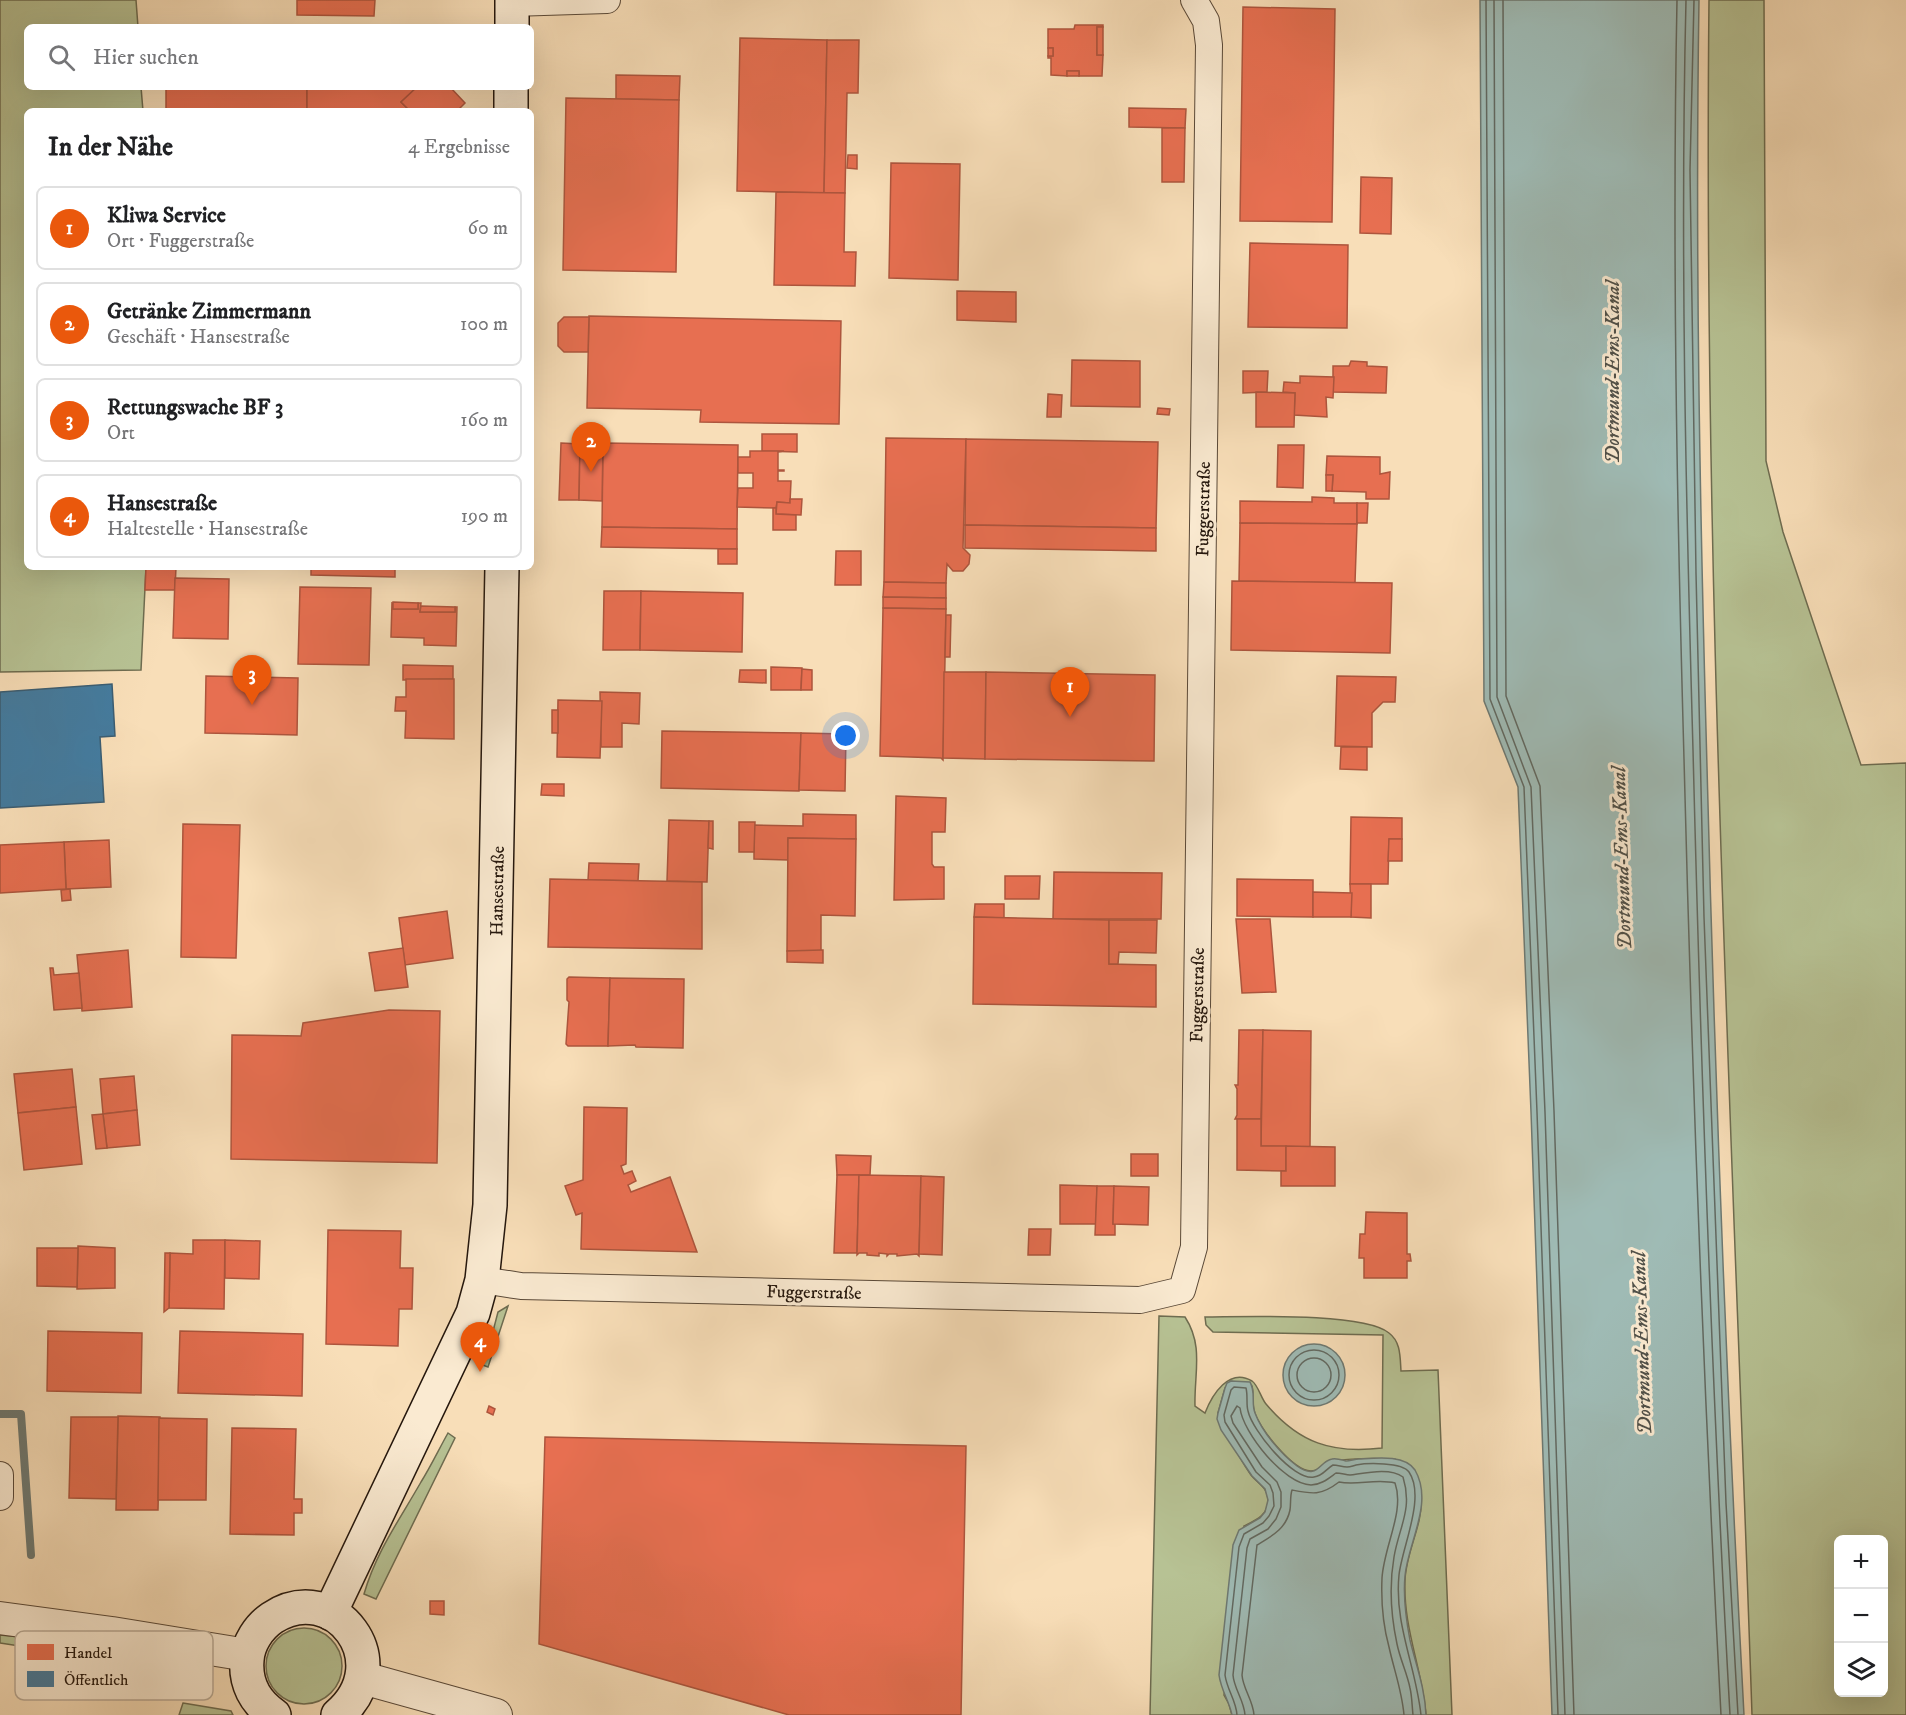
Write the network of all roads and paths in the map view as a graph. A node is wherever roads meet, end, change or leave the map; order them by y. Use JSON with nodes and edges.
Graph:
{"nodes":[{"id":1,"x":607,"y":0,"type":"edge"},
{"id":2,"x":1194,"y":0,"type":"edge"},
{"id":3,"x":512,"y":10,"type":"edge"},
{"id":4,"x":511,"y":90,"type":"edge"},
{"id":5,"x":511,"y":108,"type":"edge"},
{"id":6,"x":502,"y":570,"type":"edge"},
{"id":7,"x":482,"y":1280,"type":"junction"},
{"id":8,"x":0,"y":1475,"type":"edge"},
{"id":9,"x":0,"y":1497,"type":"edge"},
{"id":10,"x":330,"y":1613,"type":"junction"},
{"id":11,"x":0,"y":1618,"type":"edge"},
{"id":12,"x":96,"y":1631,"type":"edge"},
{"id":13,"x":213,"y":1649,"type":"edge"},
{"id":14,"x":248,"y":1655,"type":"junction"},
{"id":15,"x":363,"y":1678,"type":"junction"},
{"id":16,"x":274,"y":1715,"type":"edge"},
{"id":17,"x":338,"y":1715,"type":"edge"},
{"id":18,"x":496,"y":1715,"type":"edge"}],
"edges":[{"from":1,"to":3,"type":"street"},
{"from":2,"to":7,"type":"street","name":"Fuggerstraße"},
{"from":4,"to":5,"type":"main road"},
{"from":6,"to":7,"type":"main road","name":"Hansestraße"},
{"from":7,"to":10,"type":"main road","name":"Hansestraße"},
{"from":8,"to":9,"type":"street"},
{"from":10,"to":14,"type":"main road"},
{"from":10,"to":15,"type":"main road"},
{"from":11,"to":12,"type":"street"},
{"from":13,"to":14,"type":"street"},
{"from":14,"to":16,"type":"main road"},
{"from":15,"to":17,"type":"main road"},
{"from":15,"to":18,"type":"street"}]}
